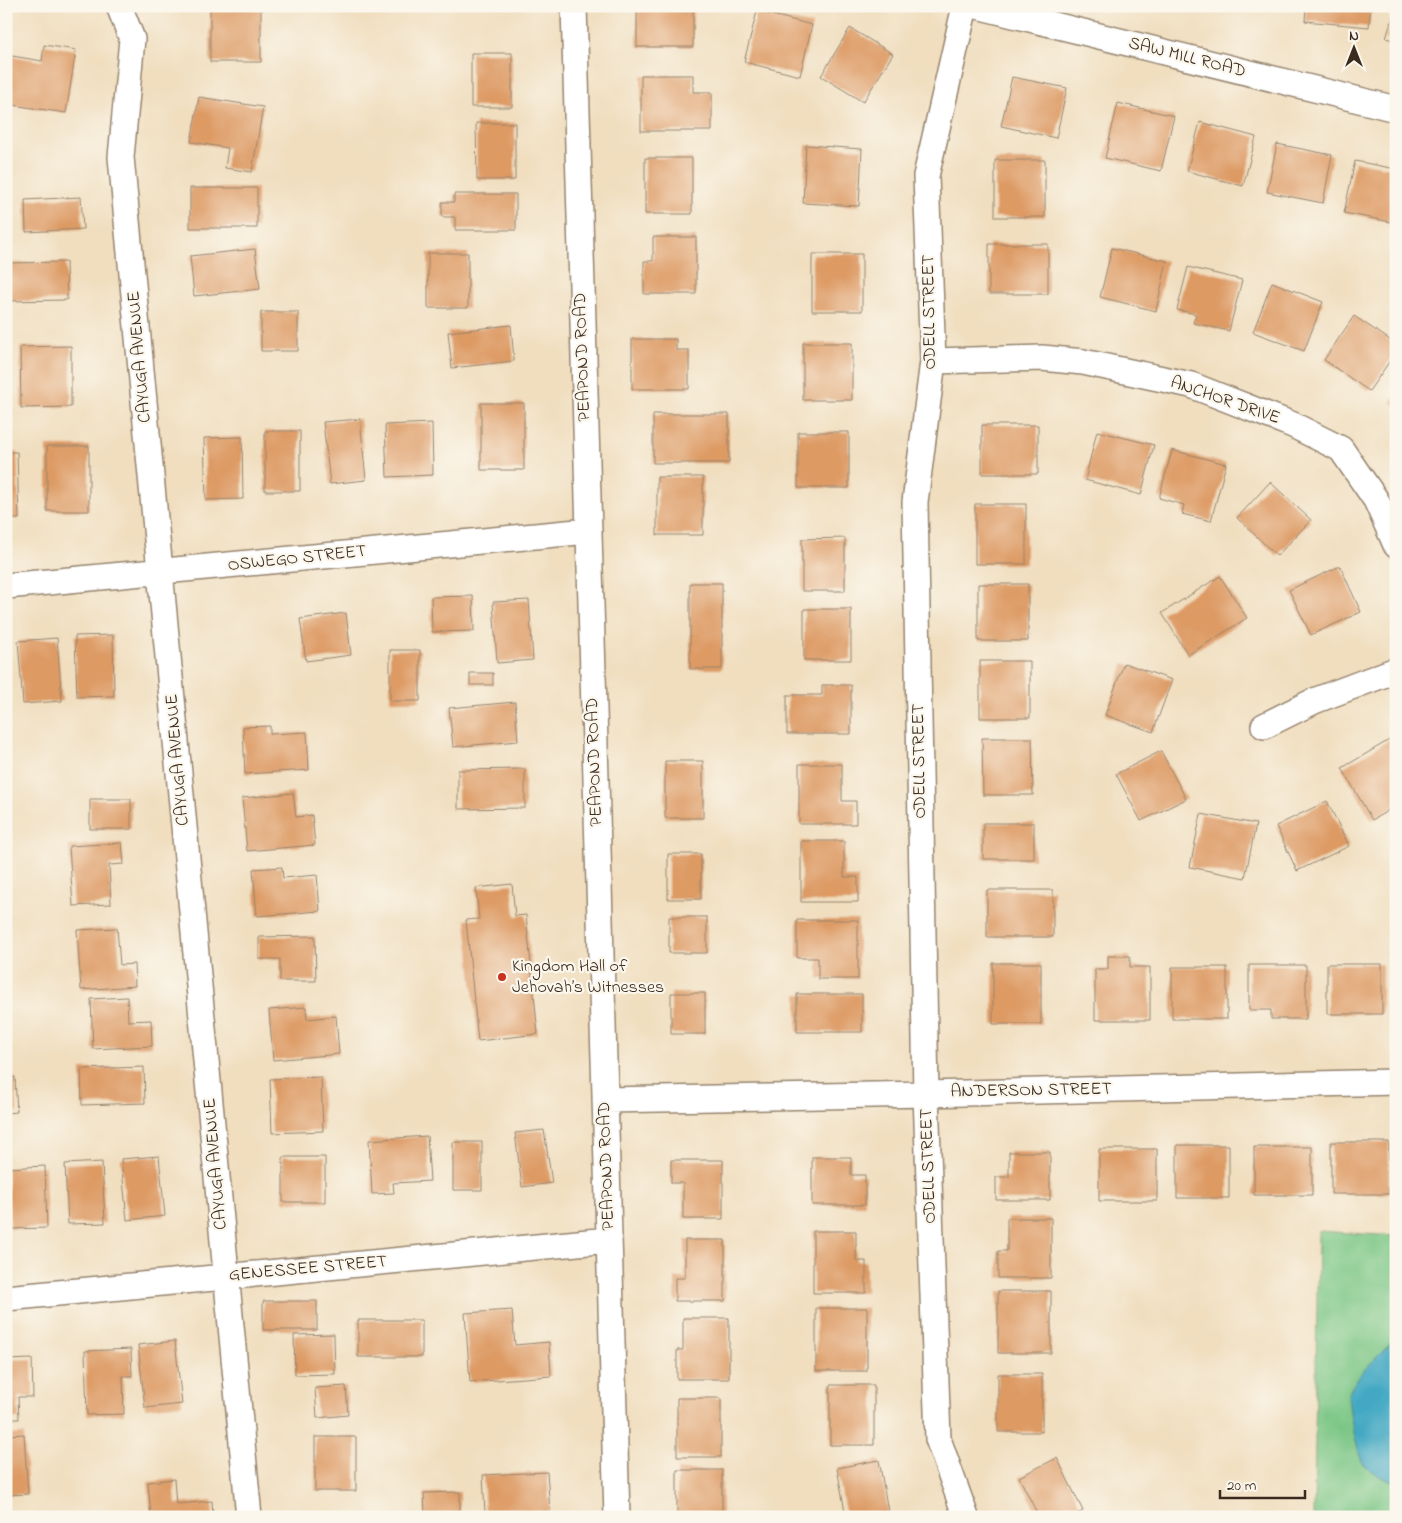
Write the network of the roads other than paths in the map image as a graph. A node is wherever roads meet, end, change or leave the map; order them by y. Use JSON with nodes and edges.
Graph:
{"nodes":[{"id":1,"x":120,"y":6,"type":"edge"},
{"id":2,"x":574,"y":6,"type":"edge"},
{"id":3,"x":965,"y":6,"type":"edge"},
{"id":4,"x":978,"y":6,"type":"edge"},
{"id":5,"x":1396,"y":109,"type":"edge"},
{"id":6,"x":934,"y":361,"type":"junction"},
{"id":7,"x":588,"y":531,"type":"junction"},
{"id":8,"x":1396,"y":545,"type":"edge"},
{"id":9,"x":160,"y":572,"type":"junction"},
{"id":10,"x":6,"y":586,"type":"edge"},
{"id":11,"x":1396,"y":670,"type":"edge"},
{"id":12,"x":1264,"y":726,"type":"dead end"},
{"id":13,"x":1396,"y":1082,"type":"edge"},
{"id":14,"x":926,"y":1094,"type":"junction"},
{"id":15,"x":605,"y":1100,"type":"junction"},
{"id":16,"x":609,"y":1240,"type":"junction"},
{"id":17,"x":227,"y":1276,"type":"junction"},
{"id":18,"x":6,"y":1298,"type":"edge"},
{"id":19,"x":250,"y":1517,"type":"edge"},
{"id":20,"x":617,"y":1517,"type":"edge"},
{"id":21,"x":966,"y":1517,"type":"edge"}],
"edges":[{"from":1,"to":9,"type":"street","name":"CAYUGA AVENUE"},
{"from":2,"to":7,"type":"street","name":"PEAPOND ROAD"},
{"from":3,"to":6,"type":"street","name":"ODELL STREET"},
{"from":4,"to":5,"type":"street","name":"SAW MILL ROAD"},
{"from":6,"to":8,"type":"street","name":"ANCHOR DRIVE"},
{"from":6,"to":14,"type":"street","name":"ODELL STREET"},
{"from":7,"to":9,"type":"street","name":"OSWEGO STREET"},
{"from":7,"to":15,"type":"street","name":"PEAPOND ROAD"},
{"from":9,"to":10,"type":"street","name":"OSWEGO STREET"},
{"from":9,"to":17,"type":"street","name":"CAYUGA AVENUE"},
{"from":11,"to":12,"type":"street"},
{"from":13,"to":14,"type":"street","name":"ANDERSON STREET"},
{"from":14,"to":15,"type":"street","name":"ANDERSON STREET"},
{"from":14,"to":21,"type":"street","name":"ODELL STREET"},
{"from":15,"to":16,"type":"street","name":"PEAPOND ROAD"},
{"from":16,"to":17,"type":"street","name":"GENESSEE STREET"},
{"from":16,"to":20,"type":"street","name":"PEAPOND ROAD"},
{"from":17,"to":18,"type":"street","name":"GENESSEE STREET"},
{"from":17,"to":19,"type":"street","name":"CAYUGA AVENUE"}]}
